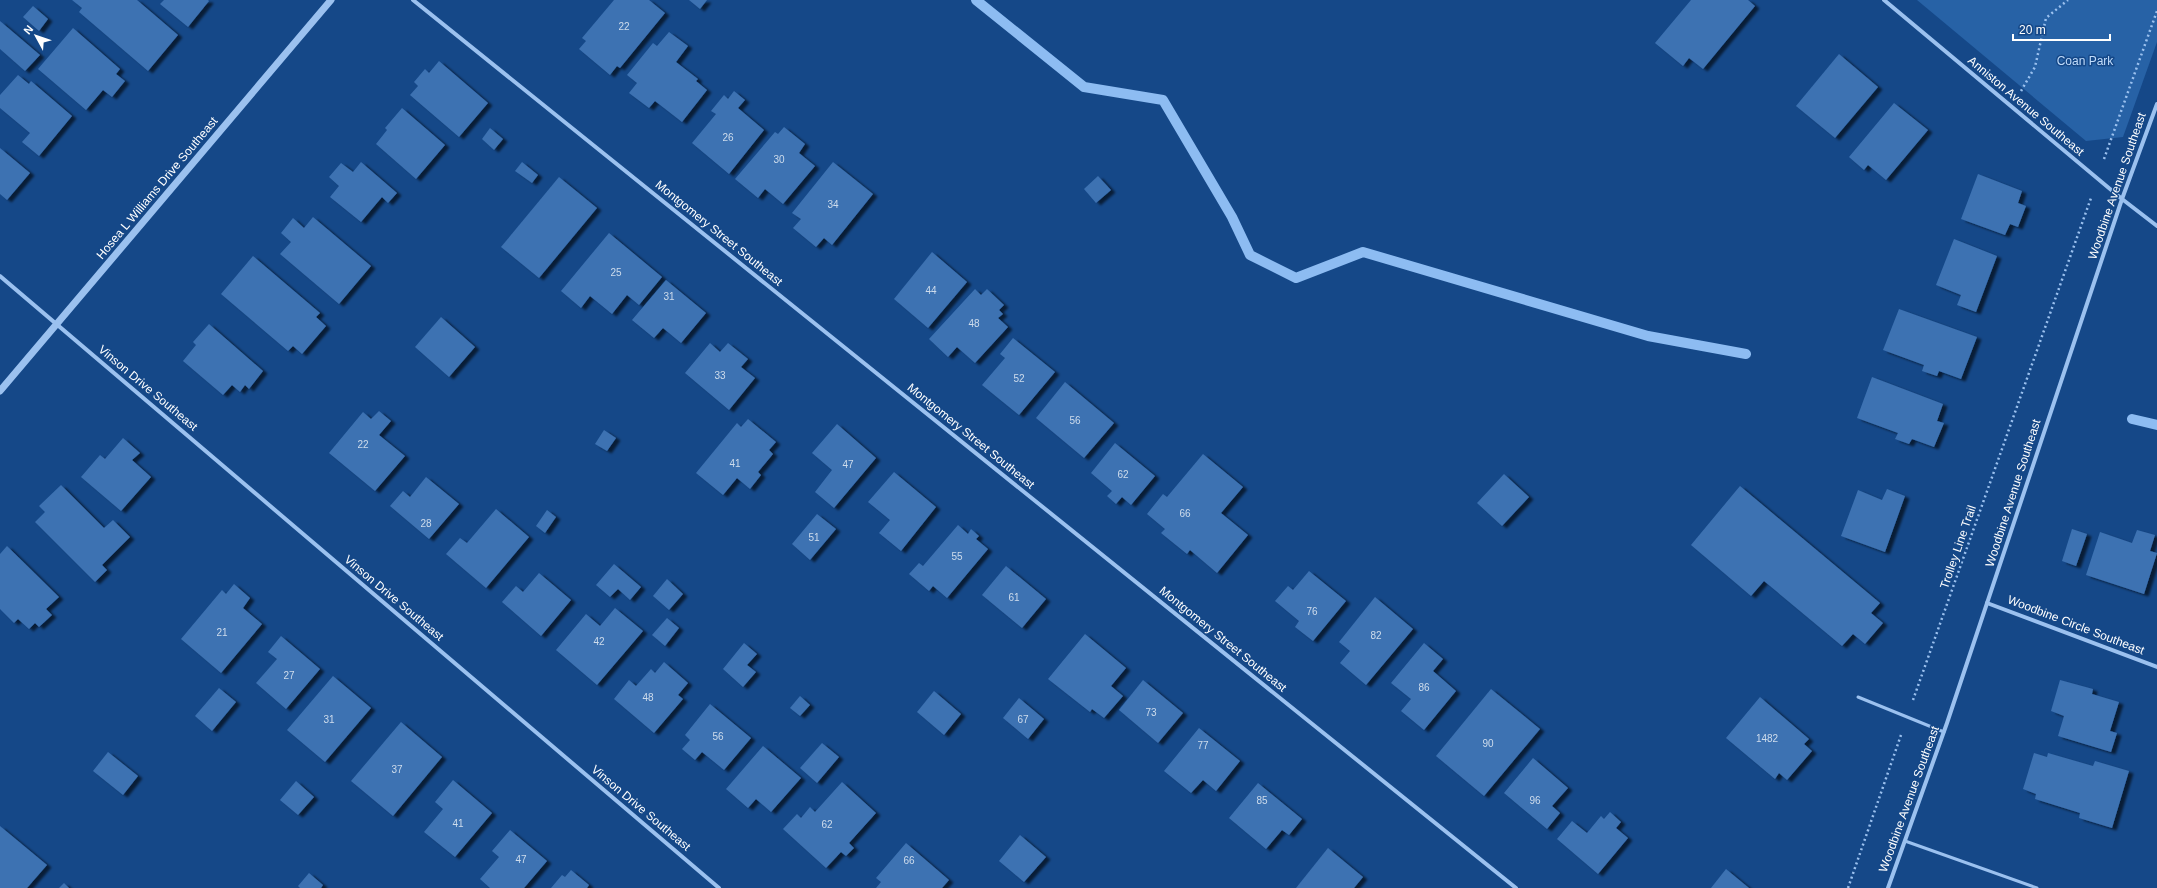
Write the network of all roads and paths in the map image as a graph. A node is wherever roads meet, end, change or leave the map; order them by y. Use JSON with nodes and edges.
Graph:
{"nodes":[{"id":1,"x":331,"y":0,"type":"edge"},
{"id":2,"x":413,"y":0,"type":"edge"},
{"id":3,"x":1884,"y":0,"type":"edge"},
{"id":4,"x":2068,"y":0,"type":"edge"},
{"id":5,"x":2157,"y":11,"type":"edge"},
{"id":6,"x":2019,"y":95,"type":"dead end"},
{"id":7,"x":2157,"y":104,"type":"edge"},
{"id":8,"x":2110,"y":142,"type":"dead end"},
{"id":9,"x":2122,"y":199,"type":"junction"},
{"id":10,"x":2086,"y":211,"type":"dead end"},
{"id":11,"x":2157,"y":226,"type":"edge"},
{"id":12,"x":0,"y":276,"type":"edge"},
{"id":13,"x":57,"y":324,"type":"junction"},
{"id":14,"x":0,"y":391,"type":"edge"},
{"id":15,"x":1987,"y":603,"type":"junction"},
{"id":16,"x":2157,"y":667,"type":"edge"},
{"id":17,"x":1858,"y":697,"type":"dead end"},
{"id":18,"x":1908,"y":717,"type":"junction"},
{"id":19,"x":1944,"y":732,"type":"junction"},
{"id":20,"x":1905,"y":841,"type":"junction"},
{"id":21,"x":1513,"y":887,"type":"edge"},
{"id":22,"x":719,"y":888,"type":"edge"},
{"id":23,"x":1848,"y":888,"type":"edge"},
{"id":24,"x":1888,"y":888,"type":"edge"},
{"id":25,"x":2037,"y":888,"type":"edge"}],
"edges":[{"from":1,"to":13,"type":"street","name":"Hosea L Williams Drive Southeast"},
{"from":2,"to":21,"type":"street","name":"Montgomery Street Southeast"},
{"from":3,"to":9,"type":"street","name":"Anniston Avenue Southeast"},
{"from":4,"to":6,"type":"path"},
{"from":5,"to":8,"type":"path"},
{"from":7,"to":9,"type":"street","name":"Woodbine Avenue Southeast"},
{"from":9,"to":11,"type":"street","name":"Anniston Avenue Southeast"},
{"from":9,"to":15,"type":"street","name":"Woodbine Avenue Southeast"},
{"from":10,"to":18,"type":"path","name":"Trolley Line Trail"},
{"from":12,"to":13,"type":"street","name":"Vinson Drive Southeast"},
{"from":13,"to":14,"type":"street","name":"Hosea L Williams Drive Southeast"},
{"from":13,"to":22,"type":"street","name":"Vinson Drive Southeast"},
{"from":15,"to":16,"type":"street","name":"Woodbine Circle Southeast"},
{"from":15,"to":19,"type":"street","name":"Woodbine Avenue Southeast"},
{"from":17,"to":18,"type":"lane"},
{"from":18,"to":19,"type":"lane"},
{"from":18,"to":23,"type":"path","name":"Trolley Line Trail"},
{"from":19,"to":20,"type":"street","name":"Woodbine Avenue Southeast"},
{"from":20,"to":24,"type":"street","name":"Woodbine Avenue Southeast"},
{"from":20,"to":25,"type":"lane"}]}
